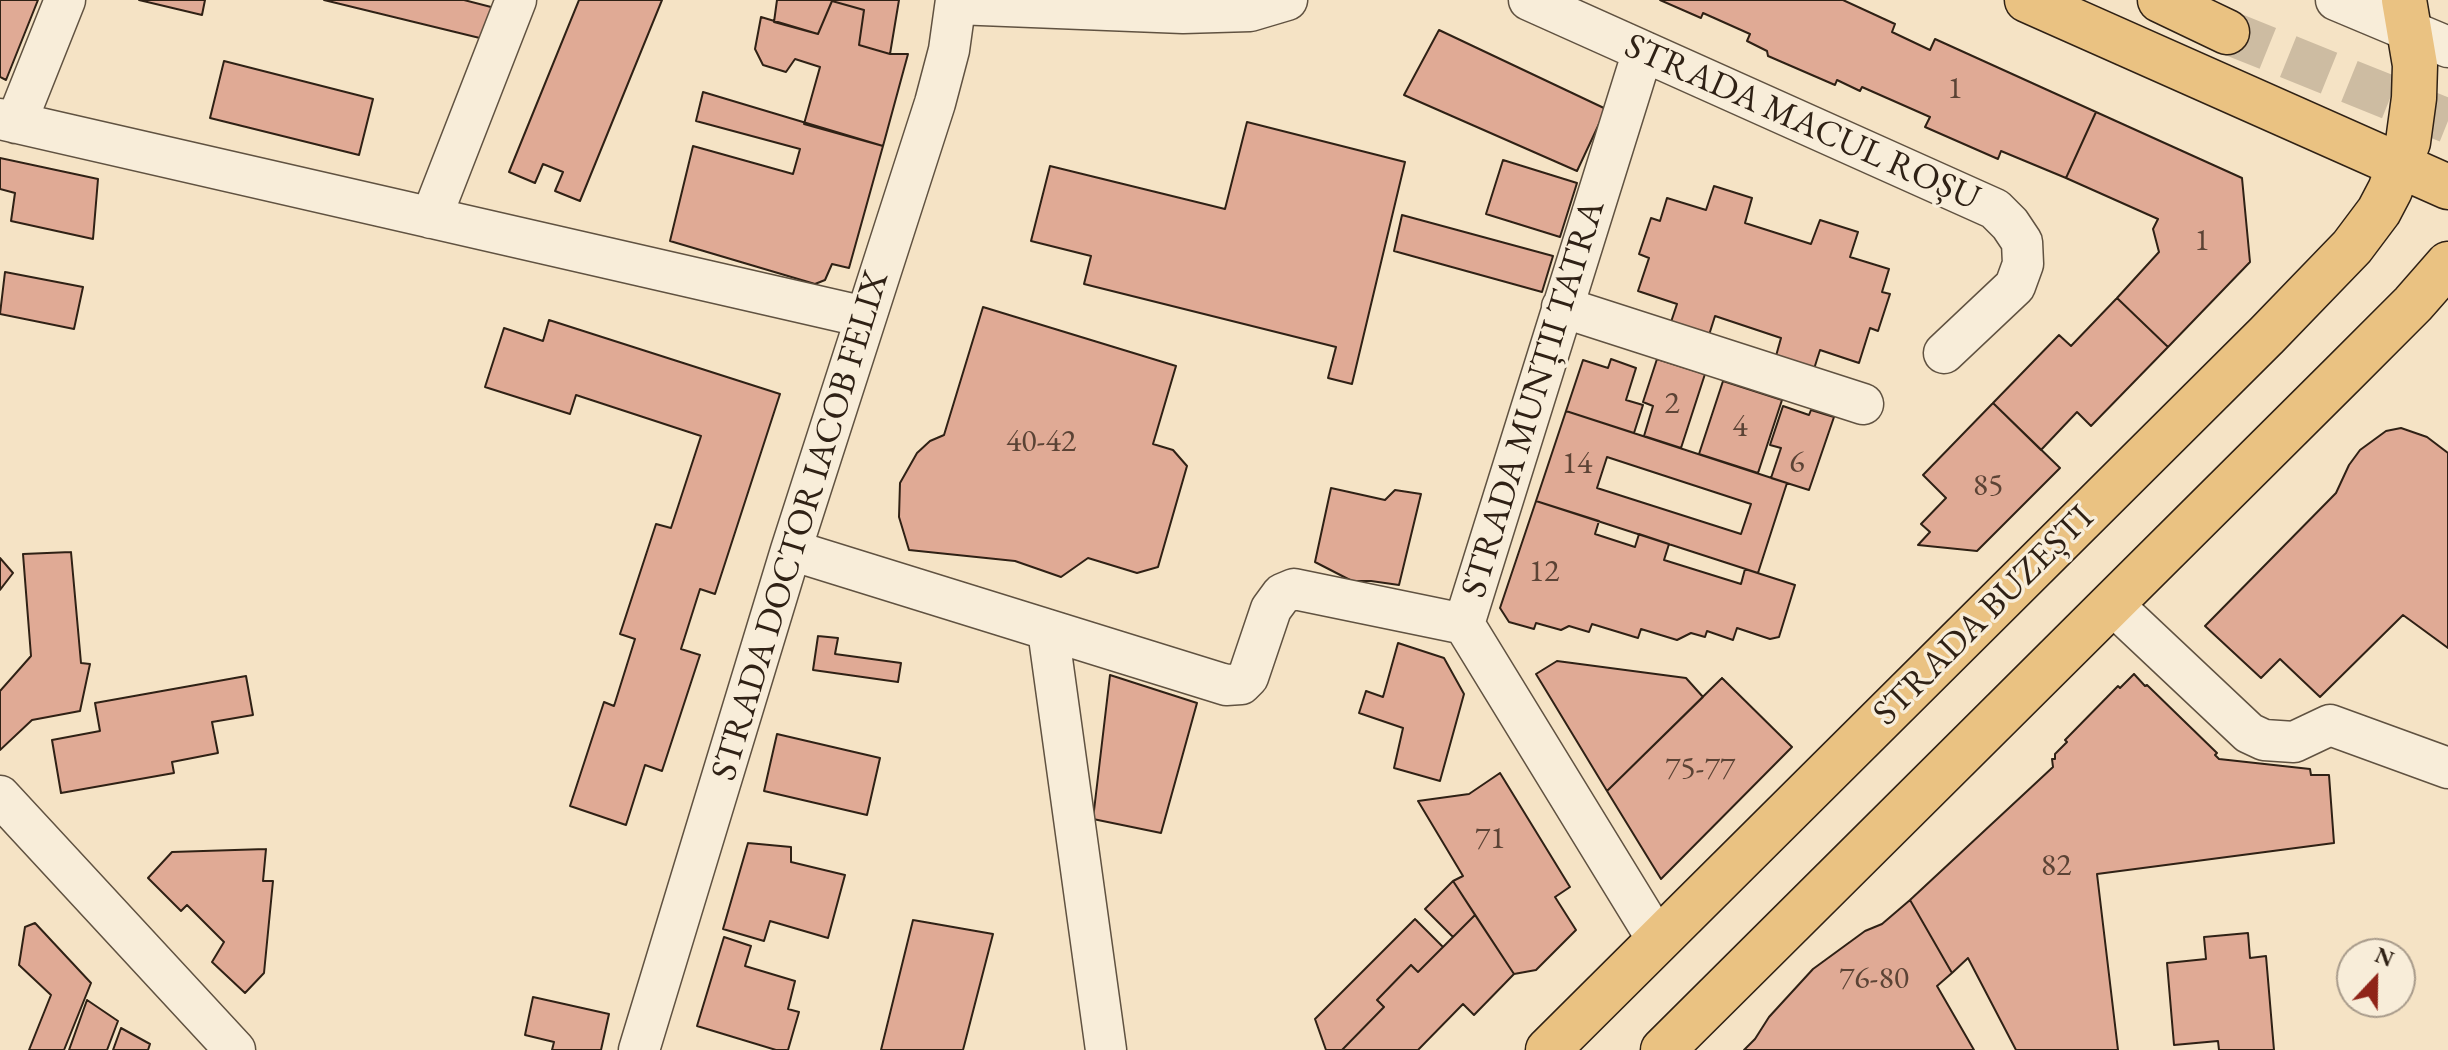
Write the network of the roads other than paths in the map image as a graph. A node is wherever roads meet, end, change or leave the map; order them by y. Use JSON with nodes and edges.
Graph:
{"nodes":[{"id":1,"x":65,"y":0,"type":"edge"},
{"id":2,"x":516,"y":0,"type":"edge"},
{"id":3,"x":1287,"y":0,"type":"edge"},
{"id":4,"x":1529,"y":0,"type":"edge"},
{"id":5,"x":2027,"y":0,"type":"edge"},
{"id":6,"x":2160,"y":0,"type":"edge"},
{"id":7,"x":2336,"y":0,"type":"edge"},
{"id":8,"x":2404,"y":0,"type":"edge"},
{"id":9,"x":956,"y":2,"type":"edge"},
{"id":10,"x":1182,"y":7,"type":"edge"},
{"id":11,"x":2227,"y":32,"type":"tunnel mouth"},
{"id":12,"x":2448,"y":47,"type":"edge"},
{"id":13,"x":1643,"y":51,"type":"junction"},
{"id":14,"x":8,"y":121,"type":"edge"},
{"id":15,"x":2400,"y":167,"type":"junction"},
{"id":16,"x":2448,"y":187,"type":"edge"},
{"id":17,"x":431,"y":218,"type":"junction"},
{"id":18,"x":2448,"y":264,"type":"edge"},
{"id":19,"x":1562,"y":307,"type":"junction"},
{"id":20,"x":865,"y":317,"type":"junction"},
{"id":21,"x":1944,"y":353,"type":"dead end"},
{"id":22,"x":1863,"y":404,"type":"dead end"},
{"id":23,"x":791,"y":550,"type":"junction"},
{"id":24,"x":2112,"y":604,"type":"junction"},
{"id":25,"x":1464,"y":624,"type":"junction"},
{"id":26,"x":1048,"y":630,"type":"junction"},
{"id":27,"x":2448,"y":768,"type":"edge"},
{"id":28,"x":0,"y":796,"type":"edge"},
{"id":29,"x":0,"y":803,"type":"edge"},
{"id":30,"x":1657,"y":939,"type":"junction"},
{"id":31,"x":235,"y":1050,"type":"edge"},
{"id":32,"x":639,"y":1050,"type":"edge"},
{"id":33,"x":1106,"y":1050,"type":"edge"},
{"id":34,"x":1548,"y":1050,"type":"edge"},
{"id":35,"x":1663,"y":1050,"type":"edge"}],
"edges":[{"from":1,"to":14,"type":"street"},
{"from":2,"to":17,"type":"street"},
{"from":3,"to":10,"type":"street"},
{"from":4,"to":13,"type":"street","name":"STRADA MACUL ROȘU"},
{"from":5,"to":15,"type":"main road"},
{"from":6,"to":11,"type":"main road"},
{"from":7,"to":12,"type":"street"},
{"from":8,"to":15,"type":"main road","name":"STRADA BUZEȘTI"},
{"from":9,"to":10,"type":"street"},
{"from":9,"to":20,"type":"street","name":"STRADA DOCTOR IACOB FELIX"},
{"from":13,"to":19,"type":"street","name":"STRADA MUNȚII TATRA"},
{"from":13,"to":21,"type":"street","name":"STRADA MACUL ROȘU"},
{"from":14,"to":17,"type":"street"},
{"from":15,"to":16,"type":"main road"},
{"from":15,"to":30,"type":"main road","name":"STRADA BUZEȘTI"},
{"from":17,"to":20,"type":"street"},
{"from":18,"to":24,"type":"main road"},
{"from":19,"to":22,"type":"street"},
{"from":19,"to":25,"type":"street","name":"STRADA MUNȚII TATRA"},
{"from":20,"to":23,"type":"street","name":"STRADA DOCTOR IACOB FELIX"},
{"from":23,"to":26,"type":"street"},
{"from":23,"to":32,"type":"street","name":"STRADA DOCTOR IACOB FELIX"},
{"from":24,"to":27,"type":"street"},
{"from":24,"to":35,"type":"main road"},
{"from":25,"to":26,"type":"street"},
{"from":25,"to":30,"type":"street","name":"STRADA MUNȚII TATRA"},
{"from":26,"to":33,"type":"street"},
{"from":28,"to":29,"type":"street"},
{"from":28,"to":31,"type":"street"},
{"from":30,"to":34,"type":"main road","name":"STRADA BUZEȘTI"}]}
